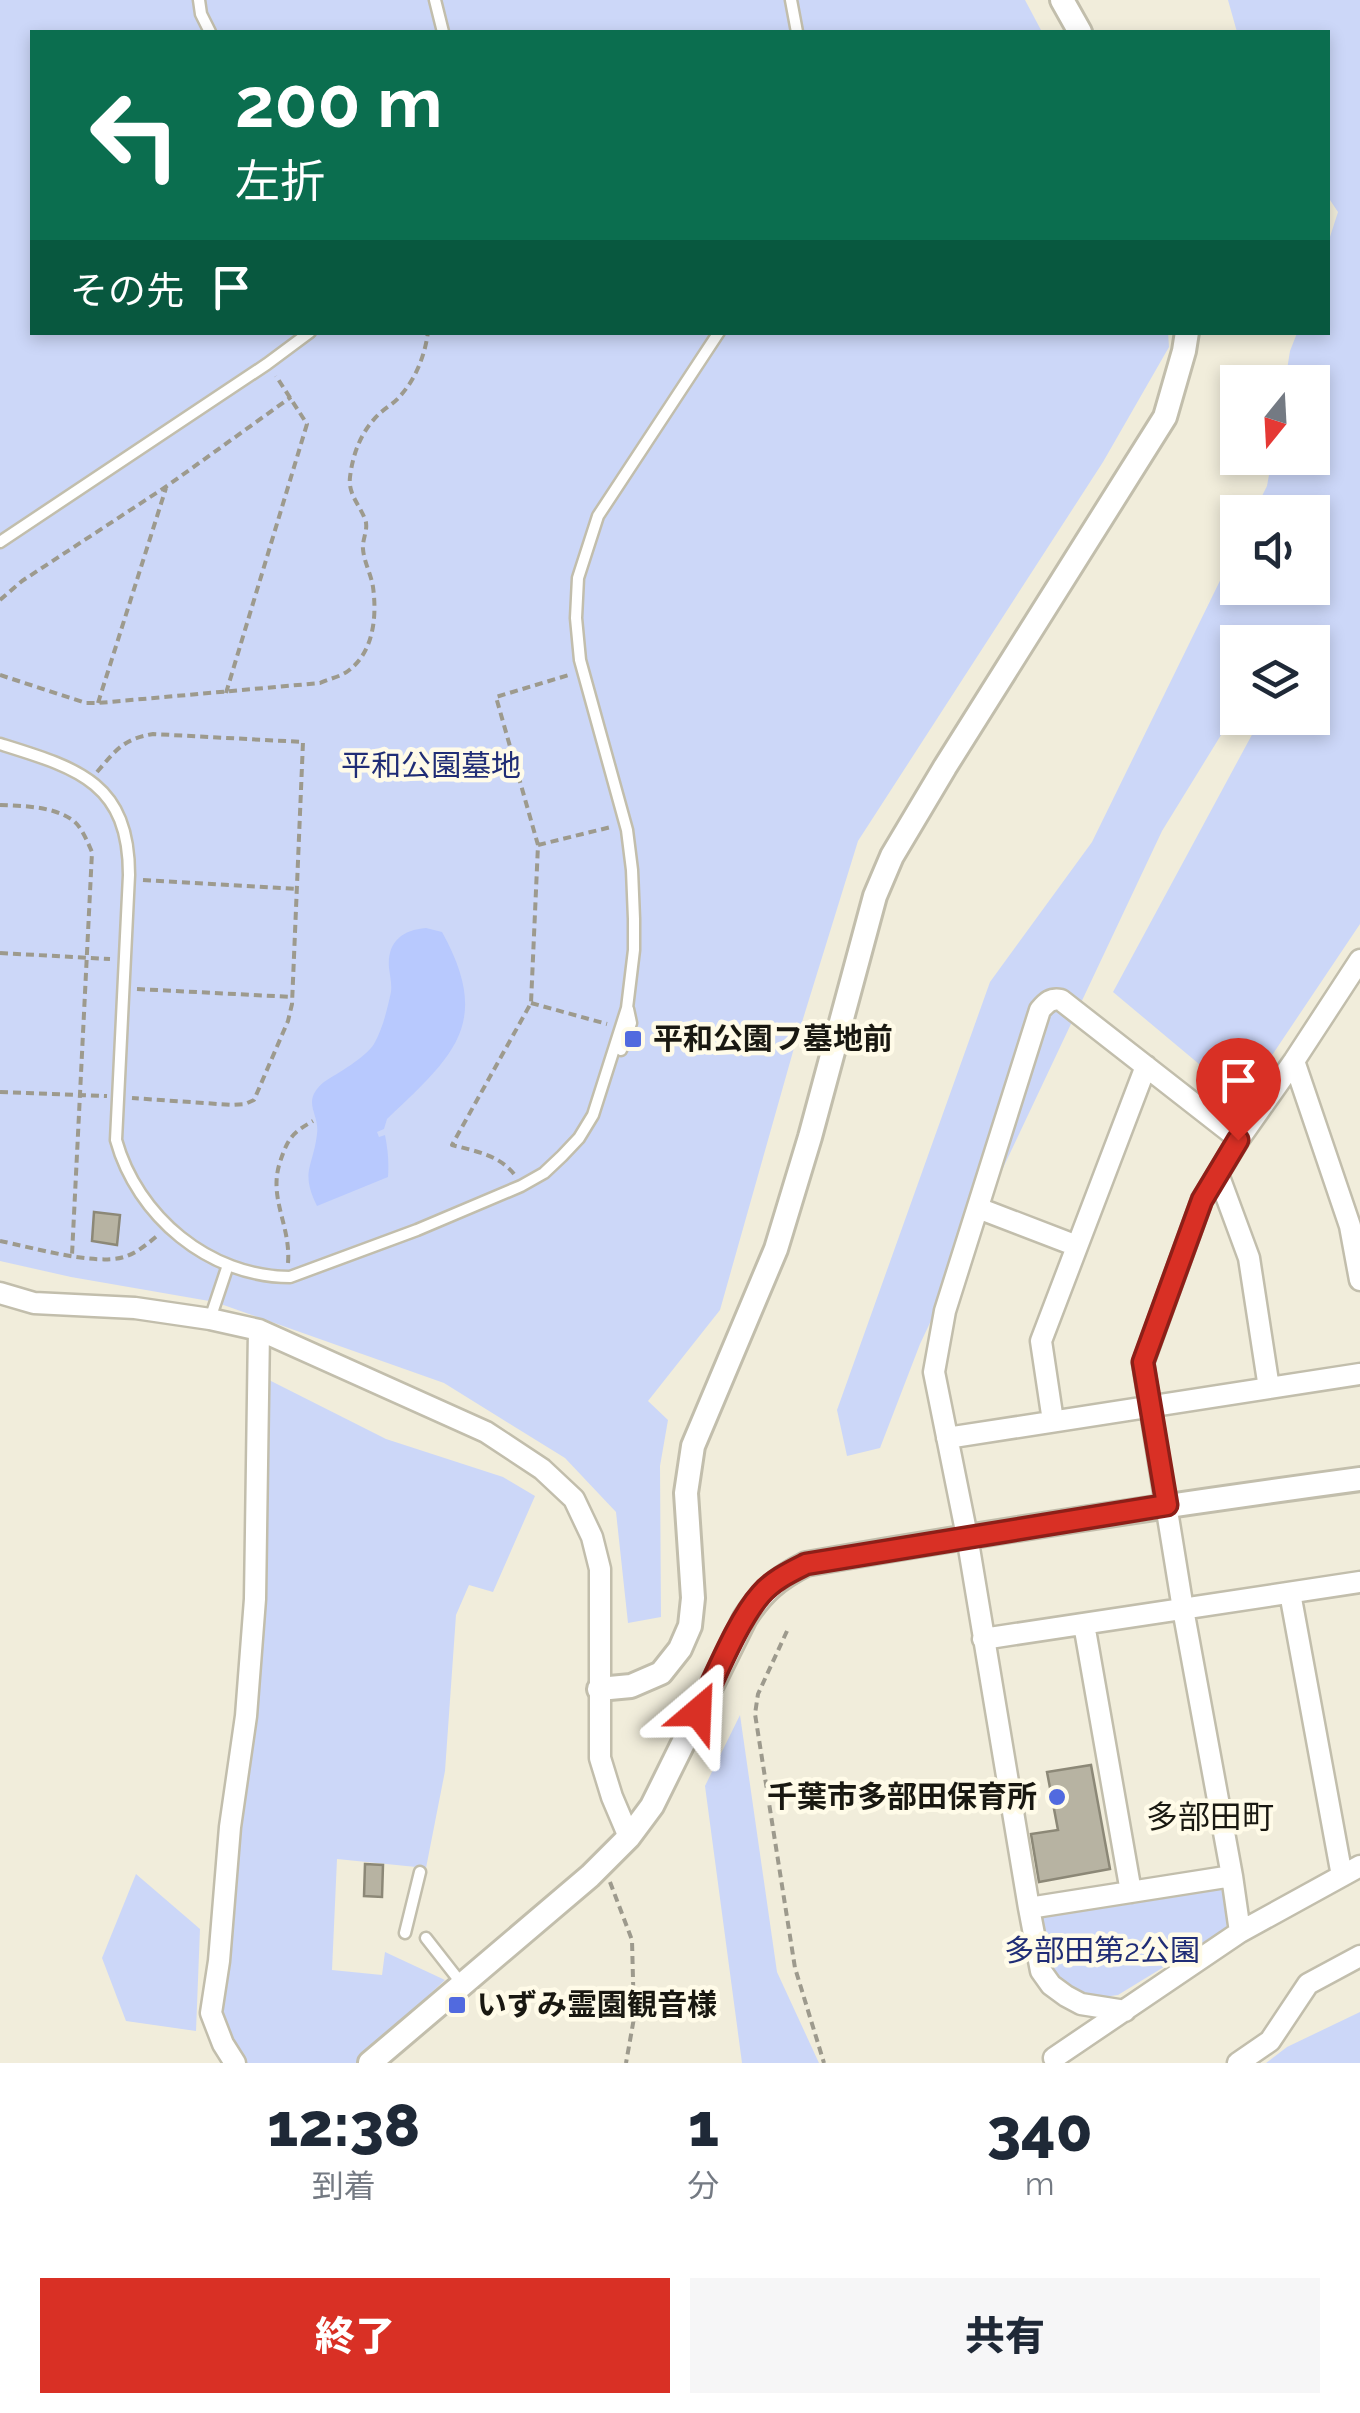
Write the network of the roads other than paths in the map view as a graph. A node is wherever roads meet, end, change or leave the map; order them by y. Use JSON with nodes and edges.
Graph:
{"nodes":[{"id":1,"x":198,"y":0,"type":"edge"},
{"id":2,"x":436,"y":0,"type":"edge"},
{"id":3,"x":791,"y":0,"type":"edge"},
{"id":4,"x":1062,"y":0,"type":"edge"},
{"id":5,"x":209,"y":30,"type":"edge"},
{"id":6,"x":443,"y":30,"type":"edge"},
{"id":7,"x":797,"y":30,"type":"edge"},
{"id":8,"x":1079,"y":30,"type":"edge"},
{"id":9,"x":306,"y":335,"type":"edge"},
{"id":10,"x":717,"y":335,"type":"edge"},
{"id":11,"x":1187,"y":335,"type":"edge"},
{"id":12,"x":0,"y":542,"type":"edge"},
{"id":13,"x":0,"y":744,"type":"edge"},
{"id":14,"x":1360,"y":960,"type":"edge"},
{"id":15,"x":627,"y":1008,"type":"junction"},
{"id":16,"x":613,"y":1056,"type":"junction"},
{"id":17,"x":1294,"y":1061,"type":"junction"},
{"id":18,"x":1146,"y":1066,"type":"junction"},
{"id":19,"x":1238,"y":1140,"type":"junction"},
{"id":20,"x":1218,"y":1174,"type":"junction"},
{"id":21,"x":978,"y":1208,"type":"junction"},
{"id":22,"x":1077,"y":1246,"type":"junction"},
{"id":23,"x":228,"y":1265,"type":"junction"},
{"id":24,"x":1360,"y":1280,"type":"edge"},
{"id":25,"x":0,"y":1293,"type":"edge"},
{"id":26,"x":210,"y":1319,"type":"junction"},
{"id":27,"x":259,"y":1330,"type":"junction"},
{"id":28,"x":1360,"y":1374,"type":"edge"},
{"id":29,"x":1269,"y":1388,"type":"junction"},
{"id":30,"x":1150,"y":1406,"type":"junction"},
{"id":31,"x":1054,"y":1421,"type":"junction"},
{"id":32,"x":947,"y":1438,"type":"junction"},
{"id":33,"x":1360,"y":1479,"type":"edge"},
{"id":34,"x":1167,"y":1505,"type":"junction"},
{"id":35,"x":967,"y":1536,"type":"junction"},
{"id":36,"x":1360,"y":1582,"type":"edge"},
{"id":37,"x":1290,"y":1592,"type":"junction"},
{"id":38,"x":1183,"y":1609,"type":"junction"},
{"id":39,"x":1084,"y":1624,"type":"junction"},
{"id":40,"x":983,"y":1639,"type":"junction"},
{"id":41,"x":599,"y":1689,"type":"junction"},
{"id":42,"x":629,"y":1837,"type":"junction"},
{"id":43,"x":1351,"y":1871,"type":"edge"},
{"id":44,"x":420,"y":1872,"type":"dead end"},
{"id":45,"x":1232,"y":1876,"type":"junction"},
{"id":46,"x":1131,"y":1892,"type":"junction"},
{"id":47,"x":1028,"y":1908,"type":"junction"},
{"id":48,"x":1240,"y":1932,"type":"junction"},
{"id":49,"x":405,"y":1933,"type":"dead end"},
{"id":50,"x":426,"y":1938,"type":"dead end"},
{"id":51,"x":1360,"y":1956,"type":"edge"},
{"id":52,"x":463,"y":1985,"type":"junction"},
{"id":53,"x":1125,"y":2011,"type":"junction"},
{"id":54,"x":1054,"y":2058,"type":"dead end"},
{"id":55,"x":236,"y":2063,"type":"edge"},
{"id":56,"x":370,"y":2063,"type":"edge"},
{"id":57,"x":1238,"y":2063,"type":"edge"}],
"edges":[{"from":1,"to":5,"type":"lane"},
{"from":2,"to":6,"type":"lane"},
{"from":3,"to":7,"type":"lane"},
{"from":4,"to":8,"type":"street"},
{"from":9,"to":12,"type":"lane"},
{"from":10,"to":15,"type":"lane"},
{"from":11,"to":41,"type":"street"},
{"from":13,"to":23,"type":"lane"},
{"from":14,"to":17,"type":"street"},
{"from":15,"to":16,"type":"lane"},
{"from":15,"to":16,"type":"lane"},
{"from":16,"to":23,"type":"lane"},
{"from":17,"to":19,"type":"street"},
{"from":17,"to":24,"type":"street"},
{"from":18,"to":19,"type":"street"},
{"from":18,"to":21,"type":"street"},
{"from":18,"to":22,"type":"street"},
{"from":19,"to":20,"type":"street"},
{"from":20,"to":29,"type":"street"},
{"from":20,"to":30,"type":"street"},
{"from":21,"to":22,"type":"street"},
{"from":21,"to":32,"type":"street"},
{"from":22,"to":31,"type":"street"},
{"from":23,"to":26,"type":"lane"},
{"from":25,"to":26,"type":"street"},
{"from":26,"to":27,"type":"street"},
{"from":27,"to":41,"type":"street"},
{"from":27,"to":55,"type":"street"},
{"from":28,"to":29,"type":"street"},
{"from":29,"to":30,"type":"street"},
{"from":30,"to":31,"type":"street"},
{"from":30,"to":34,"type":"street"},
{"from":31,"to":32,"type":"street"},
{"from":32,"to":35,"type":"street"},
{"from":33,"to":34,"type":"street"},
{"from":34,"to":35,"type":"street"},
{"from":34,"to":38,"type":"street"},
{"from":35,"to":40,"type":"street"},
{"from":35,"to":42,"type":"street"},
{"from":36,"to":37,"type":"street"},
{"from":37,"to":38,"type":"street"},
{"from":37,"to":43,"type":"street"},
{"from":38,"to":39,"type":"street"},
{"from":38,"to":45,"type":"street"},
{"from":39,"to":40,"type":"street"},
{"from":39,"to":46,"type":"street"},
{"from":40,"to":47,"type":"street"},
{"from":41,"to":42,"type":"street"},
{"from":42,"to":52,"type":"street"},
{"from":43,"to":48,"type":"street"},
{"from":44,"to":49,"type":"lane"},
{"from":45,"to":46,"type":"street"},
{"from":45,"to":48,"type":"street"},
{"from":46,"to":47,"type":"street"},
{"from":47,"to":53,"type":"street"},
{"from":48,"to":53,"type":"street"},
{"from":50,"to":52,"type":"lane"},
{"from":51,"to":57,"type":"street"},
{"from":52,"to":56,"type":"street"},
{"from":53,"to":54,"type":"street"}]}
